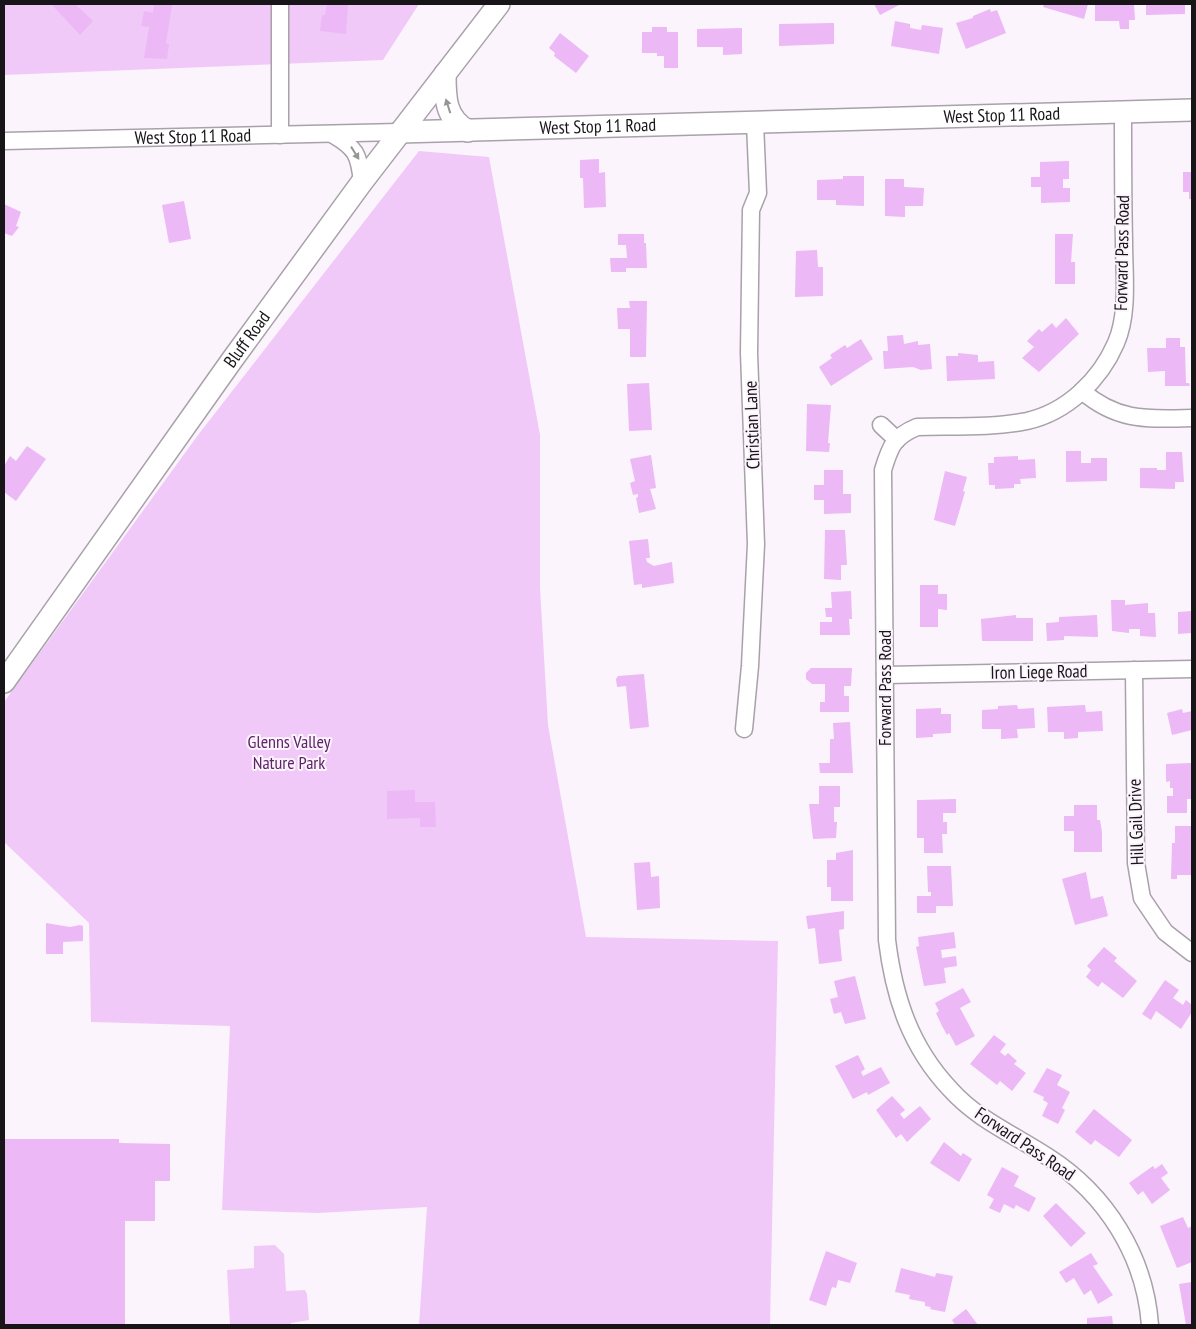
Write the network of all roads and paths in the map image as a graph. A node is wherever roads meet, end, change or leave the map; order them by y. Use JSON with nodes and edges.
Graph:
{"nodes":[{"id":1,"x":280,"y":4,"type":"edge"},
{"id":2,"x":499,"y":4,"type":"edge"},
{"id":3,"x":446,"y":74,"type":"junction"},
{"id":4,"x":1192,"y":110,"type":"edge"},
{"id":5,"x":1123,"y":112,"type":"junction"},
{"id":6,"x":755,"y":123,"type":"junction"},
{"id":7,"x":468,"y":130,"type":"junction"},
{"id":8,"x":400,"y":132,"type":"junction"},
{"id":9,"x":332,"y":134,"type":"junction"},
{"id":10,"x":280,"y":135,"type":"junction"},
{"id":11,"x":4,"y":141,"type":"edge"},
{"id":12,"x":362,"y":182,"type":"junction"},
{"id":13,"x":1082,"y":391,"type":"junction"},
{"id":14,"x":1192,"y":418,"type":"edge"},
{"id":15,"x":881,"y":425,"type":"dead end"},
{"id":16,"x":896,"y":440,"type":"junction"},
{"id":17,"x":1192,"y":669,"type":"edge"},
{"id":18,"x":1134,"y":670,"type":"junction"},
{"id":19,"x":885,"y":676,"type":"junction"},
{"id":20,"x":4,"y":682,"type":"edge"},
{"id":21,"x":744,"y":729,"type":"dead end"},
{"id":22,"x":1192,"y":953,"type":"edge"},
{"id":23,"x":1150,"y":1325,"type":"edge"}],
"edges":[{"from":1,"to":10,"type":"street"},
{"from":2,"to":3,"type":"main road","name":"Bluff Road"},
{"from":7,"to":3,"type":"main road","one_way":true},
{"from":3,"to":8,"type":"main road","name":"Bluff Road"},
{"from":4,"to":5,"type":"main road","name":"West Stop 11 Road"},
{"from":5,"to":6,"type":"main road","name":"West Stop 11 Road"},
{"from":5,"to":13,"type":"street","name":"Forward Pass Road"},
{"from":6,"to":7,"type":"main road","name":"West Stop 11 Road"},
{"from":6,"to":21,"type":"street","name":"Christian Lane"},
{"from":7,"to":8,"type":"main road","name":"West Stop 11 Road"},
{"from":8,"to":9,"type":"street","name":"West Stop 11 Road"},
{"from":8,"to":12,"type":"main road","name":"Bluff Road"},
{"from":9,"to":10,"type":"street","name":"West Stop 11 Road"},
{"from":9,"to":12,"type":"street","one_way":true},
{"from":10,"to":11,"type":"street","name":"West Stop 11 Road"},
{"from":12,"to":20,"type":"main road","name":"Bluff Road"},
{"from":13,"to":14,"type":"street"},
{"from":13,"to":16,"type":"street","name":"Forward Pass Road"},
{"from":15,"to":16,"type":"street"},
{"from":16,"to":19,"type":"street","name":"Forward Pass Road"},
{"from":17,"to":18,"type":"street","name":"Iron Liege Road"},
{"from":18,"to":19,"type":"street","name":"Iron Liege Road"},
{"from":18,"to":22,"type":"street","name":"Hill Gail Drive"},
{"from":19,"to":23,"type":"street","name":"Forward Pass Road"}]}
